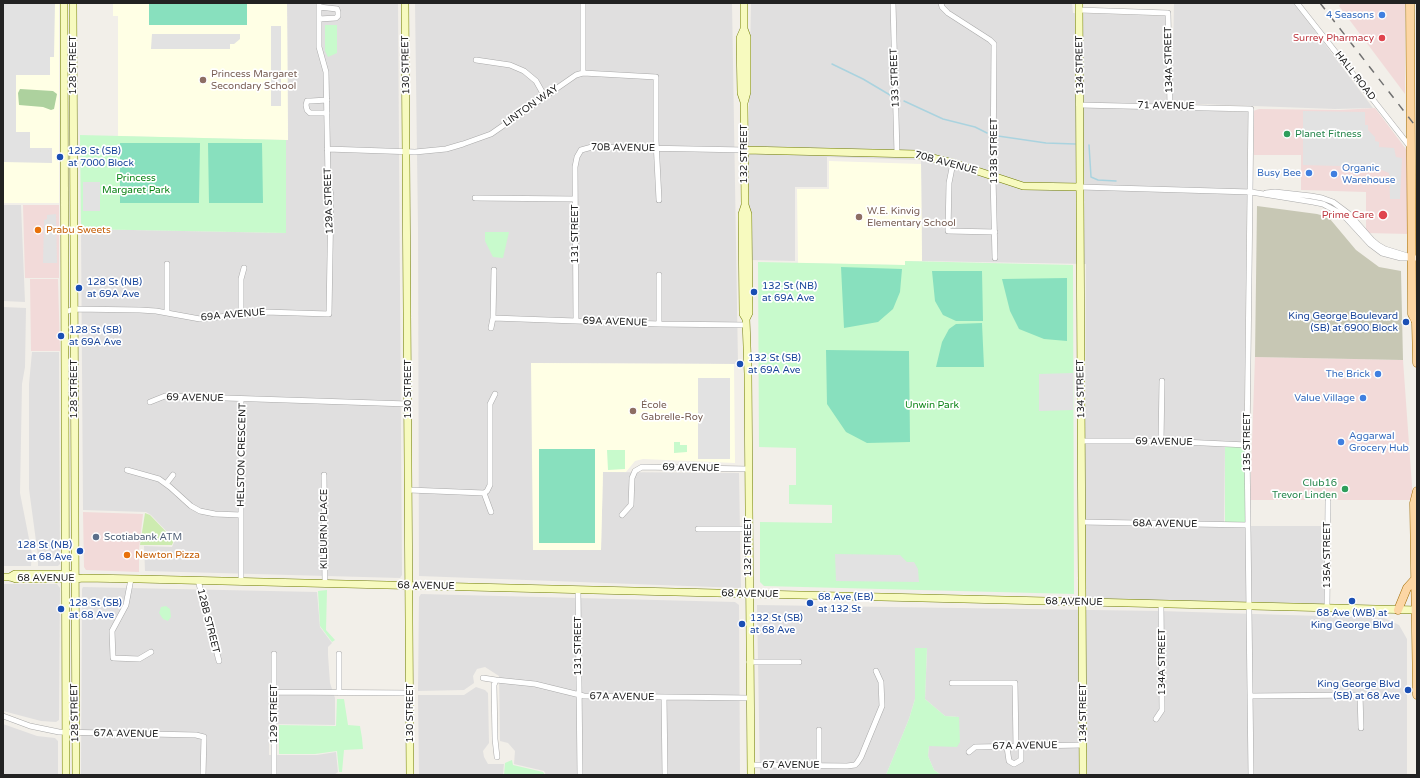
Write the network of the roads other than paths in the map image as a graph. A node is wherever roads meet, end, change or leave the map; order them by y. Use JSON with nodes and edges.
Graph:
{"nodes":[{"id":1,"x":64,"y":3,"type":"edge"},
{"id":2,"x":73,"y":3,"type":"edge"},
{"id":3,"x":405,"y":3,"type":"edge"},
{"id":4,"x":583,"y":3,"type":"edge"},
{"id":5,"x":744,"y":3,"type":"edge"},
{"id":6,"x":893,"y":3,"type":"edge"},
{"id":7,"x":942,"y":3,"type":"edge"},
{"id":8,"x":1297,"y":3,"type":"edge"},
{"id":9,"x":1410,"y":3,"type":"edge"},
{"id":10,"x":319,"y":5,"type":"edge"},
{"id":11,"x":1079,"y":7,"type":"edge"},
{"id":12,"x":319,"y":19,"type":"junction"},
{"id":13,"x":476,"y":60,"type":"dead end"},
{"id":14,"x":583,"y":73,"type":"junction"},
{"id":15,"x":545,"y":97,"type":"junction"},
{"id":16,"x":327,"y":100,"type":"junction"},
{"id":17,"x":1080,"y":105,"type":"junction"},
{"id":18,"x":1170,"y":106,"type":"junction"},
{"id":19,"x":1251,"y":109,"type":"joint"},
{"id":20,"x":327,"y":113,"type":"junction"},
{"id":21,"x":327,"y":149,"type":"junction"},
{"id":22,"x":657,"y":149,"type":"junction"},
{"id":23,"x":1412,"y":149,"type":"junction"},
{"id":24,"x":581,"y":150,"type":"joint"},
{"id":25,"x":744,"y":150,"type":"junction"},
{"id":26,"x":407,"y":151,"type":"junction"},
{"id":27,"x":897,"y":154,"type":"junction"},
{"id":28,"x":1417,"y":156,"type":"edge"},
{"id":29,"x":953,"y":163,"type":"junction"},
{"id":30,"x":994,"y":177,"type":"junction"},
{"id":31,"x":1080,"y":187,"type":"junction"},
{"id":32,"x":1251,"y":192,"type":"junction"},
{"id":33,"x":475,"y":198,"type":"dead end"},
{"id":34,"x":575,"y":199,"type":"junction"},
{"id":35,"x":659,"y":200,"type":"dead end"},
{"id":36,"x":995,"y":232,"type":"junction"},
{"id":37,"x":65,"y":240,"type":"junction"},
{"id":38,"x":995,"y":258,"type":"dead end"},
{"id":39,"x":1415,"y":258,"type":"edge"},
{"id":40,"x":168,"y":264,"type":"dead end"},
{"id":41,"x":244,"y":268,"type":"dead end"},
{"id":42,"x":494,"y":270,"type":"dead end"},
{"id":43,"x":74,"y":273,"type":"junction"},
{"id":44,"x":659,"y":275,"type":"dead end"},
{"id":45,"x":74,"y":309,"type":"junction"},
{"id":46,"x":65,"y":312,"type":"junction"},
{"id":47,"x":167,"y":313,"type":"junction"},
{"id":48,"x":329,"y":314,"type":"joint"},
{"id":49,"x":241,"y":315,"type":"junction"},
{"id":50,"x":493,"y":318,"type":"junction"},
{"id":51,"x":576,"y":320,"type":"junction"},
{"id":52,"x":746,"y":322,"type":"junction"},
{"id":53,"x":1417,"y":322,"type":"edge"},
{"id":54,"x":659,"y":324,"type":"junction"},
{"id":55,"x":491,"y":328,"type":"dead end"},
{"id":56,"x":1417,"y":362,"type":"edge"},
{"id":57,"x":1162,"y":381,"type":"dead end"},
{"id":58,"x":495,"y":394,"type":"dead end"},
{"id":59,"x":241,"y":399,"type":"junction"},
{"id":60,"x":150,"y":402,"type":"dead end"},
{"id":61,"x":408,"y":404,"type":"junction"},
{"id":62,"x":1082,"y":441,"type":"junction"},
{"id":63,"x":1161,"y":441,"type":"junction"},
{"id":64,"x":1247,"y":445,"type":"junction"},
{"id":65,"x":748,"y":469,"type":"junction"},
{"id":66,"x":127,"y":470,"type":"dead end"},
{"id":67,"x":173,"y":475,"type":"dead end"},
{"id":68,"x":324,"y":475,"type":"dead end"},
{"id":69,"x":166,"y":484,"type":"junction"},
{"id":70,"x":409,"y":490,"type":"junction"},
{"id":71,"x":1417,"y":492,"type":"edge"},
{"id":72,"x":484,"y":493,"type":"junction"},
{"id":73,"x":1328,"y":501,"type":"dead end"},
{"id":74,"x":491,"y":512,"type":"dead end"},
{"id":75,"x":241,"y":515,"type":"junction"},
{"id":76,"x":622,"y":515,"type":"dead end"},
{"id":77,"x":1082,"y":522,"type":"junction"},
{"id":78,"x":1248,"y":526,"type":"junction"},
{"id":79,"x":698,"y":529,"type":"dead end"},
{"id":80,"x":748,"y":529,"type":"junction"},
{"id":81,"x":66,"y":576,"type":"junction"},
{"id":82,"x":75,"y":576,"type":"junction"},
{"id":83,"x":6,"y":577,"type":"edge"},
{"id":84,"x":1416,"y":578,"type":"junction"},
{"id":85,"x":131,"y":579,"type":"junction"},
{"id":86,"x":198,"y":580,"type":"junction"},
{"id":87,"x":241,"y":582,"type":"junction"},
{"id":88,"x":325,"y":584,"type":"junction"},
{"id":89,"x":410,"y":586,"type":"junction"},
{"id":90,"x":578,"y":590,"type":"junction"},
{"id":91,"x":748,"y":594,"type":"junction"},
{"id":92,"x":1082,"y":602,"type":"junction"},
{"id":93,"x":1161,"y":604,"type":"junction"},
{"id":94,"x":1249,"y":606,"type":"junction"},
{"id":95,"x":1327,"y":608,"type":"junction"},
{"id":96,"x":1398,"y":610,"type":"junction"},
{"id":97,"x":1417,"y":610,"type":"edge"},
{"id":98,"x":150,"y":652,"type":"dead end"},
{"id":99,"x":274,"y":654,"type":"dead end"},
{"id":100,"x":339,"y":654,"type":"dead end"},
{"id":101,"x":219,"y":661,"type":"dead end"},
{"id":102,"x":749,"y":662,"type":"junction"},
{"id":103,"x":799,"y":662,"type":"dead end"},
{"id":104,"x":876,"y":671,"type":"dead end"},
{"id":105,"x":483,"y":678,"type":"dead end"},
{"id":106,"x":495,"y":683,"type":"junction"},
{"id":107,"x":952,"y":683,"type":"dead end"},
{"id":108,"x":274,"y":692,"type":"junction"},
{"id":109,"x":339,"y":692,"type":"junction"},
{"id":110,"x":410,"y":693,"type":"junction"},
{"id":111,"x":578,"y":695,"type":"junction"},
{"id":112,"x":1417,"y":695,"type":"edge"},
{"id":113,"x":1250,"y":696,"type":"junction"},
{"id":114,"x":664,"y":697,"type":"junction"},
{"id":115,"x":749,"y":698,"type":"junction"},
{"id":116,"x":3,"y":716,"type":"edge"},
{"id":117,"x":1156,"y":719,"type":"dead end"},
{"id":118,"x":1361,"y":728,"type":"dead end"},
{"id":119,"x":819,"y":730,"type":"dead end"},
{"id":120,"x":66,"y":732,"type":"junction"},
{"id":121,"x":76,"y":732,"type":"junction"},
{"id":122,"x":1083,"y":745,"type":"junction"},
{"id":123,"x":1019,"y":746,"type":"junction"},
{"id":124,"x":1007,"y":747,"type":"junction"},
{"id":125,"x":968,"y":752,"type":"dead end"},
{"id":126,"x":497,"y":757,"type":"dead end"},
{"id":127,"x":751,"y":765,"type":"junction"},
{"id":128,"x":819,"y":766,"type":"junction"},
{"id":129,"x":66,"y":775,"type":"edge"},
{"id":130,"x":76,"y":775,"type":"edge"},
{"id":131,"x":203,"y":775,"type":"edge"},
{"id":132,"x":274,"y":775,"type":"edge"},
{"id":133,"x":410,"y":775,"type":"edge"},
{"id":134,"x":580,"y":775,"type":"edge"},
{"id":135,"x":665,"y":775,"type":"edge"},
{"id":136,"x":751,"y":775,"type":"edge"},
{"id":137,"x":1083,"y":775,"type":"edge"},
{"id":138,"x":1251,"y":775,"type":"edge"}],
"edges":[{"from":1,"to":37,"type":"street","name":"128 STREET"},
{"from":2,"to":43,"type":"street","name":"128 STREET"},
{"from":3,"to":26,"type":"street","name":"130 STREET"},
{"from":4,"to":14,"type":"street"},
{"from":5,"to":25,"type":"street","name":"132 STREET"},
{"from":6,"to":27,"type":"street","name":"133 STREET"},
{"from":7,"to":30,"type":"street","name":"133B STREET"},
{"from":8,"to":23,"type":"street","name":"HALL ROAD"},
{"from":9,"to":23,"type":"main road"},
{"from":10,"to":12,"type":"street","name":"129A STREET"},
{"from":10,"to":12,"type":"street","name":"129A STREET"},
{"from":11,"to":17,"type":"street","name":"134 STREET"},
{"from":11,"to":18,"type":"street","name":"134A STREET"},
{"from":12,"to":16,"type":"street","name":"129A STREET"},
{"from":13,"to":15,"type":"street"},
{"from":14,"to":15,"type":"street","name":"LINTON WAY"},
{"from":14,"to":22,"type":"street","name":"LINTON WAY"},
{"from":15,"to":26,"type":"street","name":"LINTON WAY"},
{"from":16,"to":20,"type":"street","name":"129A STREET"},
{"from":16,"to":20,"type":"street"},
{"from":17,"to":18,"type":"street","name":"71 AVENUE"},
{"from":17,"to":31,"type":"street","name":"134 STREET"},
{"from":18,"to":19,"type":"street","name":"71 AVENUE"},
{"from":19,"to":32,"type":"street","name":"135 STREET"},
{"from":20,"to":21,"type":"street","name":"129A STREET"},
{"from":21,"to":26,"type":"street"},
{"from":21,"to":48,"type":"street","name":"129A STREET"},
{"from":22,"to":24,"type":"street","name":"70B AVENUE"},
{"from":22,"to":25,"type":"street","name":"70B AVENUE"},
{"from":22,"to":35,"type":"street"},
{"from":23,"to":28,"type":"main road"},
{"from":23,"to":39,"type":"main road"},
{"from":24,"to":34,"type":"street","name":"131 STREET"},
{"from":25,"to":27,"type":"street","name":"70B AVENUE"},
{"from":25,"to":52,"type":"street","name":"132 STREET"},
{"from":26,"to":61,"type":"street","name":"130 STREET"},
{"from":27,"to":29,"type":"street","name":"70B AVENUE"},
{"from":29,"to":30,"type":"street","name":"70B AVENUE"},
{"from":29,"to":36,"type":"street"},
{"from":30,"to":31,"type":"street","name":"70B AVENUE"},
{"from":30,"to":36,"type":"street","name":"133B STREET"},
{"from":31,"to":32,"type":"street","name":"70B AVENUE"},
{"from":31,"to":62,"type":"street","name":"134 STREET"},
{"from":32,"to":39,"type":"street","name":"70B AVENUE"},
{"from":32,"to":64,"type":"street","name":"135 STREET"},
{"from":33,"to":34,"type":"street"},
{"from":34,"to":51,"type":"street","name":"131 STREET"},
{"from":36,"to":38,"type":"street","name":"133B STREET"},
{"from":37,"to":43,"type":"street"},
{"from":37,"to":46,"type":"street","name":"128 STREET"},
{"from":39,"to":53,"type":"main road"},
{"from":40,"to":47,"type":"street"},
{"from":41,"to":49,"type":"street"},
{"from":42,"to":50,"type":"street"},
{"from":43,"to":45,"type":"street","name":"128 STREET"},
{"from":44,"to":54,"type":"street"},
{"from":45,"to":46,"type":"street","name":"69A AVENUE"},
{"from":45,"to":47,"type":"street","name":"69A AVENUE"},
{"from":45,"to":82,"type":"street","name":"128 STREET"},
{"from":46,"to":81,"type":"street","name":"128 STREET"},
{"from":47,"to":49,"type":"street","name":"69A AVENUE"},
{"from":48,"to":49,"type":"street","name":"69A AVENUE"},
{"from":50,"to":51,"type":"street","name":"69A AVENUE"},
{"from":50,"to":55,"type":"street"},
{"from":51,"to":54,"type":"street","name":"69A AVENUE"},
{"from":52,"to":54,"type":"street","name":"69A AVENUE"},
{"from":52,"to":65,"type":"street","name":"132 STREET"},
{"from":53,"to":56,"type":"main road"},
{"from":57,"to":63,"type":"street"},
{"from":58,"to":72,"type":"street"},
{"from":59,"to":60,"type":"street","name":"69 AVENUE"},
{"from":59,"to":61,"type":"street","name":"HELSTON CRESCENT"},
{"from":59,"to":75,"type":"street","name":"HELSTON CRESCENT"},
{"from":61,"to":70,"type":"street","name":"130 STREET"},
{"from":62,"to":63,"type":"street","name":"69 AVENUE"},
{"from":62,"to":77,"type":"street","name":"134 STREET"},
{"from":63,"to":64,"type":"street","name":"69 AVENUE"},
{"from":64,"to":78,"type":"street","name":"135 STREET"},
{"from":65,"to":76,"type":"street","name":"69 AVENUE"},
{"from":65,"to":80,"type":"street","name":"132 STREET"},
{"from":66,"to":69,"type":"street"},
{"from":67,"to":69,"type":"street"},
{"from":68,"to":88,"type":"street","name":"KILBURN PLACE"},
{"from":69,"to":75,"type":"street"},
{"from":70,"to":72,"type":"street"},
{"from":70,"to":89,"type":"street","name":"130 STREET"},
{"from":71,"to":84,"type":"main road"},
{"from":72,"to":74,"type":"street"},
{"from":73,"to":95,"type":"street","name":"135A STREET"},
{"from":75,"to":87,"type":"street","name":"HELSTON CRESCENT"},
{"from":77,"to":78,"type":"street","name":"68A AVENUE"},
{"from":77,"to":92,"type":"street","name":"134 STREET"},
{"from":78,"to":94,"type":"street","name":"135 STREET"},
{"from":79,"to":80,"type":"street"},
{"from":80,"to":91,"type":"street","name":"132 STREET"},
{"from":81,"to":82,"type":"street","name":"68 AVENUE"},
{"from":81,"to":83,"type":"street","name":"68 AVENUE"},
{"from":81,"to":120,"type":"street","name":"128 STREET"},
{"from":82,"to":85,"type":"street","name":"68 AVENUE"},
{"from":82,"to":121,"type":"street","name":"128 STREET"},
{"from":84,"to":96,"type":"main road"},
{"from":84,"to":97,"type":"main road"},
{"from":85,"to":86,"type":"street","name":"68 AVENUE"},
{"from":85,"to":98,"type":"street"},
{"from":86,"to":87,"type":"street","name":"68 AVENUE"},
{"from":86,"to":101,"type":"street","name":"128B STREET"},
{"from":87,"to":88,"type":"street","name":"68 AVENUE"},
{"from":88,"to":89,"type":"street","name":"68 AVENUE"},
{"from":89,"to":90,"type":"street","name":"68 AVENUE"},
{"from":89,"to":110,"type":"street","name":"130 STREET"},
{"from":90,"to":91,"type":"street","name":"68 AVENUE"},
{"from":90,"to":111,"type":"street","name":"131 STREET"},
{"from":91,"to":92,"type":"street","name":"68 AVENUE"},
{"from":91,"to":102,"type":"street","name":"132 STREET"},
{"from":92,"to":93,"type":"street","name":"68 AVENUE"},
{"from":92,"to":122,"type":"street","name":"134 STREET"},
{"from":93,"to":94,"type":"street","name":"68 AVENUE"},
{"from":93,"to":117,"type":"street","name":"134A STREET"},
{"from":94,"to":95,"type":"street","name":"68 AVENUE"},
{"from":94,"to":113,"type":"street","name":"135 STREET"},
{"from":95,"to":96,"type":"street","name":"68 AVENUE"},
{"from":96,"to":97,"type":"street","name":"68 AVENUE"},
{"from":97,"to":112,"type":"main road"},
{"from":99,"to":108,"type":"street","name":"129 STREET"},
{"from":100,"to":109,"type":"street"},
{"from":102,"to":103,"type":"street"},
{"from":102,"to":115,"type":"street","name":"132 STREET"},
{"from":104,"to":128,"type":"street","name":"67 AVENUE"},
{"from":105,"to":106,"type":"street","name":"67A AVENUE"},
{"from":106,"to":111,"type":"street","name":"67A AVENUE"},
{"from":106,"to":126,"type":"street"},
{"from":107,"to":123,"type":"street"},
{"from":108,"to":109,"type":"street"},
{"from":108,"to":132,"type":"street","name":"129 STREET"},
{"from":109,"to":110,"type":"street"},
{"from":110,"to":133,"type":"street","name":"130 STREET"},
{"from":111,"to":114,"type":"street","name":"67A AVENUE"},
{"from":111,"to":134,"type":"street","name":"131 STREET"},
{"from":113,"to":118,"type":"street"},
{"from":113,"to":138,"type":"street","name":"135 STREET"},
{"from":114,"to":115,"type":"street","name":"67A AVENUE"},
{"from":114,"to":135,"type":"street"},
{"from":115,"to":127,"type":"street","name":"132 STREET"},
{"from":116,"to":120,"type":"street","name":"67A AVENUE"},
{"from":119,"to":128,"type":"street"},
{"from":120,"to":121,"type":"street","name":"67A AVENUE"},
{"from":120,"to":129,"type":"street","name":"128 STREET"},
{"from":121,"to":130,"type":"street","name":"128 STREET"},
{"from":121,"to":131,"type":"street","name":"67A AVENUE"},
{"from":122,"to":123,"type":"street","name":"67A AVENUE"},
{"from":122,"to":137,"type":"street","name":"134 STREET"},
{"from":123,"to":124,"type":"street","name":"67A AVENUE"},
{"from":123,"to":124,"type":"street"},
{"from":124,"to":125,"type":"street","name":"67A AVENUE"},
{"from":127,"to":128,"type":"street","name":"67 AVENUE"},
{"from":127,"to":136,"type":"street","name":"132 STREET"}]}
